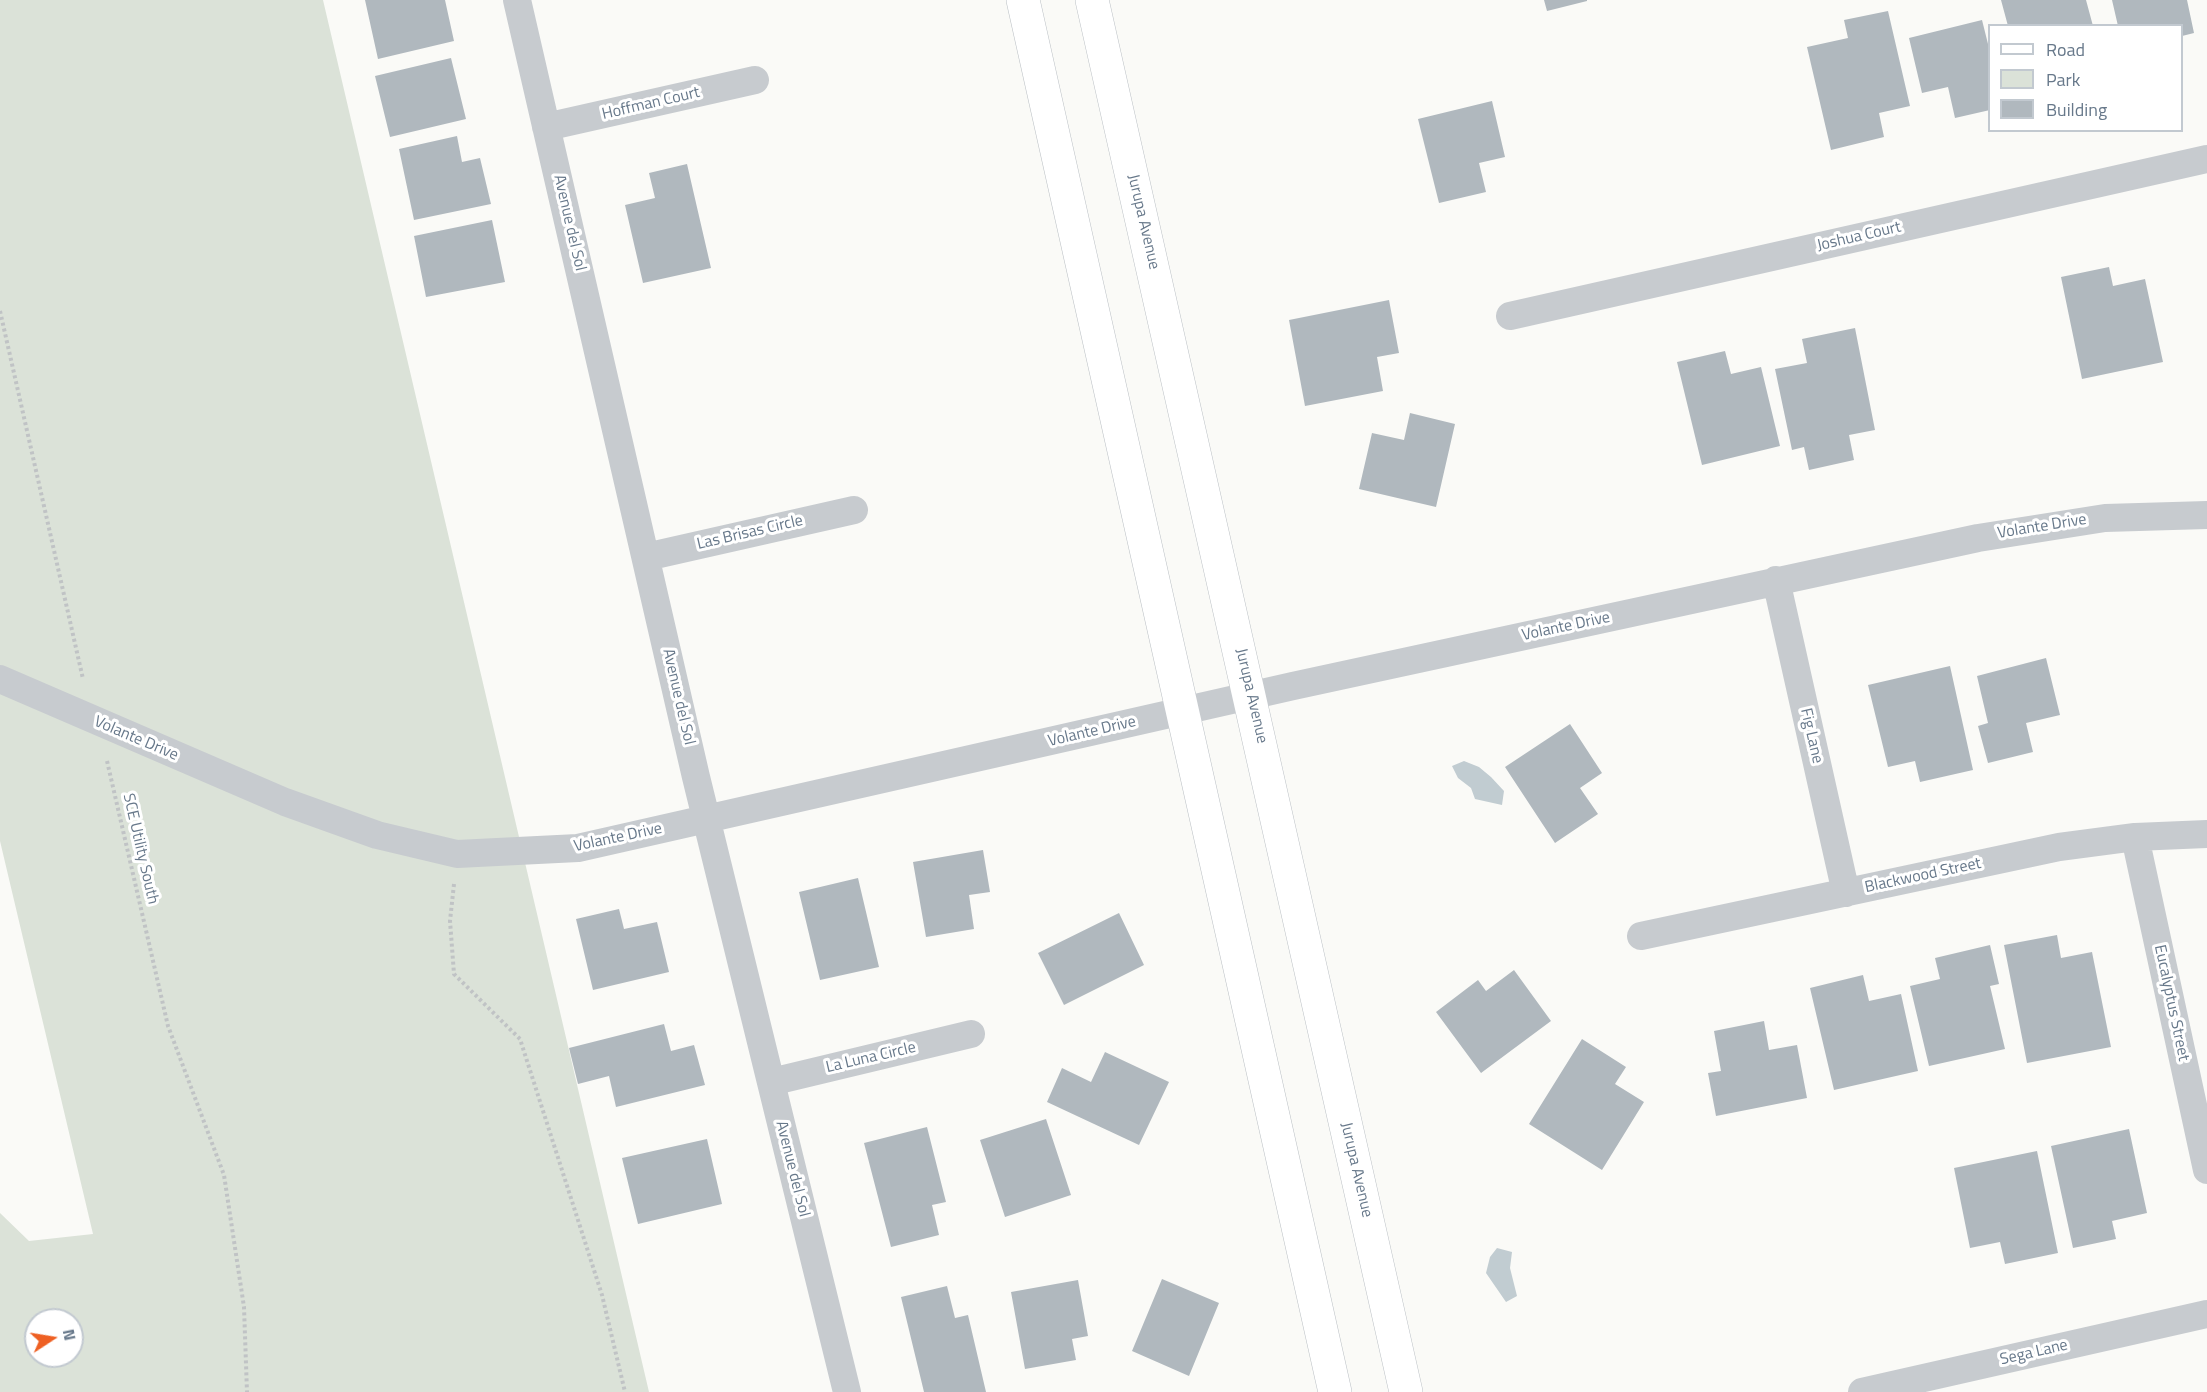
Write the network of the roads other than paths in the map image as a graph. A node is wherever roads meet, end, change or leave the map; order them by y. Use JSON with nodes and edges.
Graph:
{"nodes":[{"id":1,"x":517,"y":0,"type":"edge"},
{"id":2,"x":1023,"y":0,"type":"edge"},
{"id":3,"x":1092,"y":0,"type":"edge"},
{"id":4,"x":755,"y":81,"type":"dead end"},
{"id":5,"x":546,"y":127,"type":"junction"},
{"id":6,"x":2207,"y":159,"type":"edge"},
{"id":7,"x":1510,"y":316,"type":"dead end"},
{"id":8,"x":854,"y":510,"type":"dead end"},
{"id":9,"x":2207,"y":515,"type":"edge"},
{"id":10,"x":646,"y":557,"type":"junction"},
{"id":11,"x":1776,"y":580,"type":"junction"},
{"id":12,"x":0,"y":679,"type":"edge"},
{"id":13,"x":1251,"y":696,"type":"junction"},
{"id":14,"x":1182,"y":711,"type":"junction"},
{"id":15,"x":706,"y":819,"type":"junction"},
{"id":16,"x":2207,"y":834,"type":"edge"},
{"id":17,"x":2135,"y":837,"type":"junction"},
{"id":18,"x":1845,"y":892,"type":"junction"},
{"id":19,"x":1641,"y":936,"type":"dead end"},
{"id":20,"x":971,"y":1034,"type":"dead end"},
{"id":21,"x":771,"y":1082,"type":"junction"},
{"id":22,"x":2207,"y":1170,"type":"edge"},
{"id":23,"x":2207,"y":1314,"type":"edge"},
{"id":24,"x":847,"y":1392,"type":"edge"},
{"id":25,"x":1335,"y":1392,"type":"edge"},
{"id":26,"x":1406,"y":1392,"type":"edge"},
{"id":27,"x":1862,"y":1392,"type":"edge"}],
"edges":[{"from":1,"to":5,"type":"street","name":"Avenue del Sol"},
{"from":2,"to":14,"type":"main road"},
{"from":3,"to":13,"type":"main road","name":"Jurupa Avenue"},
{"from":4,"to":5,"type":"street","name":"Hoffman Court"},
{"from":5,"to":10,"type":"street","name":"Avenue del Sol"},
{"from":6,"to":7,"type":"street","name":"Joshua Court"},
{"from":8,"to":10,"type":"street","name":"Las Brisas Circle"},
{"from":9,"to":11,"type":"street","name":"Volante Drive"},
{"from":10,"to":15,"type":"street","name":"Avenue del Sol"},
{"from":11,"to":13,"type":"street","name":"Volante Drive"},
{"from":11,"to":18,"type":"street","name":"Fig Lane"},
{"from":12,"to":15,"type":"street","name":"Volante Drive"},
{"from":13,"to":14,"type":"street","name":"Volante Drive"},
{"from":13,"to":26,"type":"main road","name":"Jurupa Avenue"},
{"from":14,"to":15,"type":"street","name":"Volante Drive"},
{"from":14,"to":25,"type":"main road"},
{"from":15,"to":21,"type":"street","name":"Avenue del Sol"},
{"from":16,"to":17,"type":"street","name":"Blackwood Street"},
{"from":17,"to":18,"type":"street","name":"Blackwood Street"},
{"from":17,"to":22,"type":"street","name":"Eucalyptus Street"},
{"from":18,"to":19,"type":"street","name":"Blackwood Street"},
{"from":20,"to":21,"type":"street","name":"La Luna Circle"},
{"from":21,"to":24,"type":"street","name":"Avenue del Sol"},
{"from":23,"to":27,"type":"street","name":"Sega Lane"}]}
